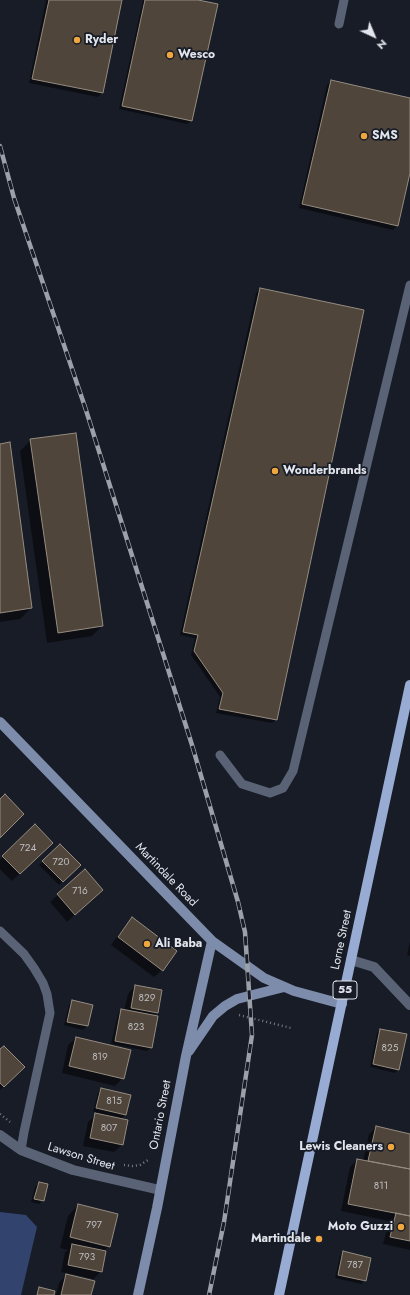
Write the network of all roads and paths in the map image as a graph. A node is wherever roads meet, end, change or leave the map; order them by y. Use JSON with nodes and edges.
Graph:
{"nodes":[{"id":1,"x":344,"y":0,"type":"edge"},
{"id":2,"x":339,"y":24,"type":"dead end"},
{"id":3,"x":410,"y":285,"type":"edge"},
{"id":4,"x":410,"y":685,"type":"edge"},
{"id":5,"x":0,"y":722,"type":"edge"},
{"id":6,"x":220,"y":755,"type":"dead end"},
{"id":7,"x":0,"y":931,"type":"edge"},
{"id":8,"x":212,"y":941,"type":"junction"},
{"id":9,"x":351,"y":960,"type":"junction"},
{"id":10,"x":284,"y":987,"type":"junction"},
{"id":11,"x":342,"y":1004,"type":"junction"},
{"id":12,"x":410,"y":1005,"type":"edge"},
{"id":13,"x":238,"y":1015,"type":"dead end"},
{"id":14,"x":291,"y":1028,"type":"dead end"},
{"id":15,"x":186,"y":1056,"type":"junction"},
{"id":16,"x":0,"y":1114,"type":"edge"},
{"id":17,"x":24,"y":1132,"type":"junction"},
{"id":18,"x":0,"y":1135,"type":"edge"},
{"id":19,"x":21,"y":1150,"type":"junction"},
{"id":20,"x":148,"y":1160,"type":"dead end"},
{"id":21,"x":117,"y":1163,"type":"dead end"},
{"id":22,"x":160,"y":1190,"type":"junction"},
{"id":23,"x":138,"y":1295,"type":"edge"},
{"id":24,"x":278,"y":1295,"type":"edge"}],
"edges":[{"from":1,"to":2,"type":"lane"},
{"from":3,"to":6,"type":"lane"},
{"from":4,"to":9,"type":"main road","name":"Lorne Street","number":"55"},
{"from":5,"to":8,"type":"street","name":"Martindale Road"},
{"from":7,"to":17,"type":"lane"},
{"from":8,"to":10,"type":"street","name":"Martindale Road"},
{"from":8,"to":15,"type":"street","name":"Ontario Street"},
{"from":9,"to":11,"type":"main road","name":"Lorne Street","number":"55"},
{"from":9,"to":12,"type":"street"},
{"from":10,"to":11,"type":"street","name":"Martindale Road"},
{"from":10,"to":15,"type":"street"},
{"from":11,"to":24,"type":"main road","name":"Lorne Street","number":"55"},
{"from":13,"to":14,"type":"path"},
{"from":15,"to":22,"type":"street","name":"Ontario Street"},
{"from":16,"to":17,"type":"path"},
{"from":17,"to":19,"type":"lane"},
{"from":18,"to":19,"type":"street","name":"Lawson Street"},
{"from":19,"to":22,"type":"street","name":"Lawson Street"},
{"from":20,"to":21,"type":"path"},
{"from":22,"to":23,"type":"street","name":"Ontario Street"}]}
